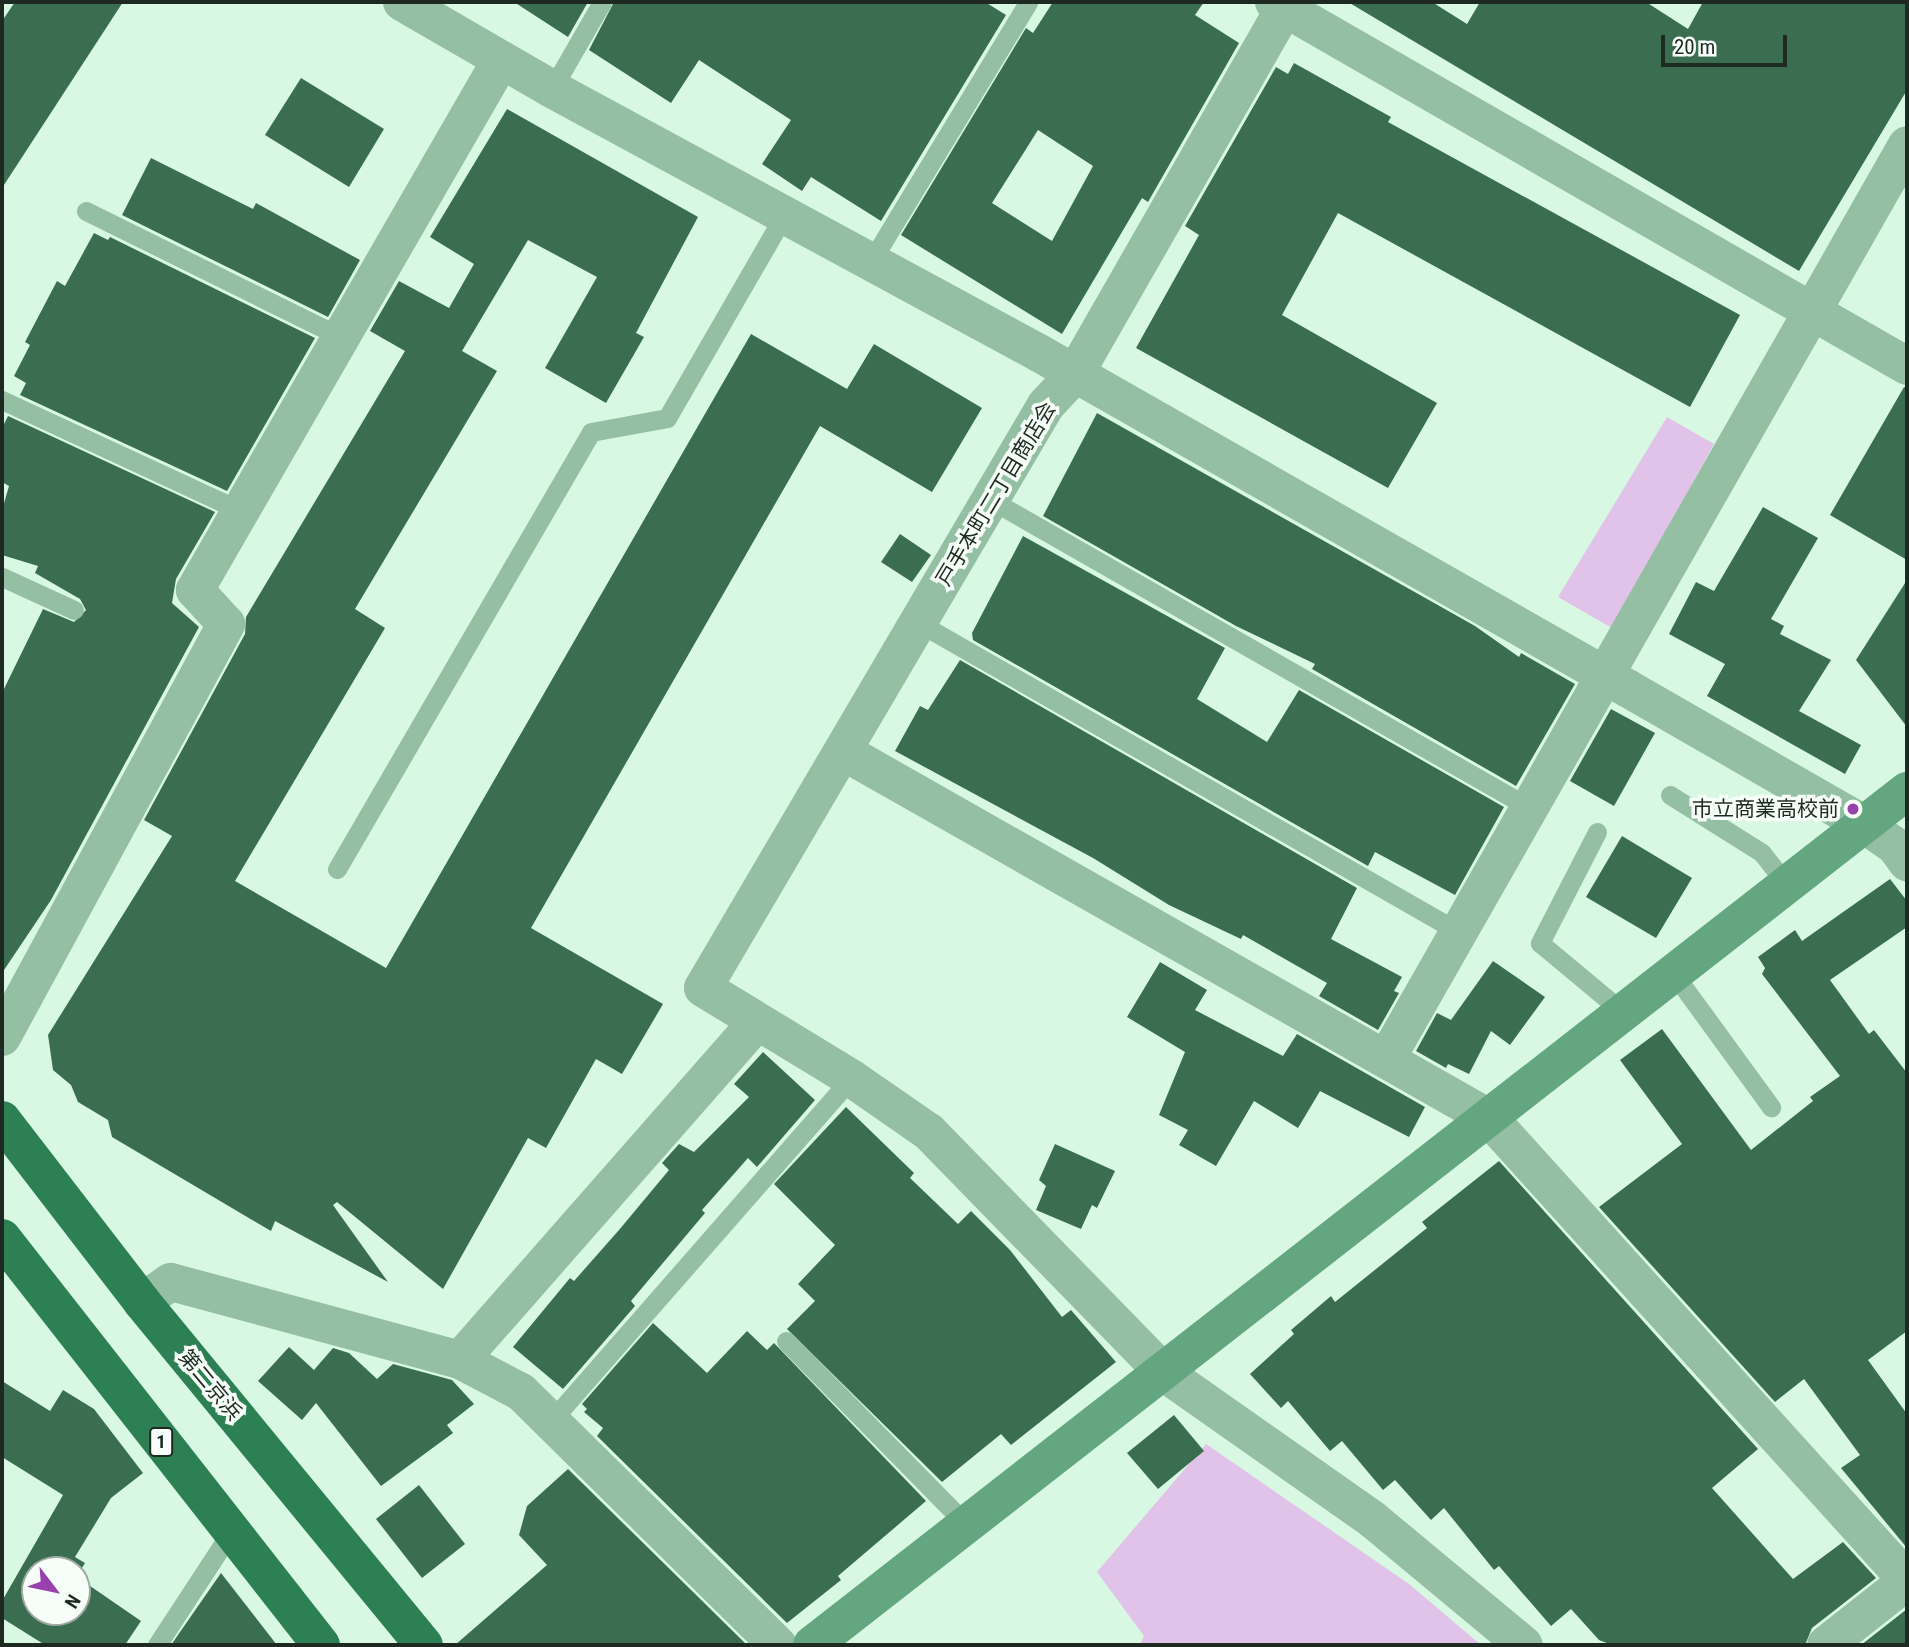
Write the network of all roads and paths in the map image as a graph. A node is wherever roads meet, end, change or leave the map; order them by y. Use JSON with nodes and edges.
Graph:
{"nodes":[{"id":1,"x":402,"y":2,"type":"edge"},
{"id":2,"x":602,"y":2,"type":"edge"},
{"id":3,"x":1028,"y":2,"type":"edge"},
{"id":4,"x":1282,"y":4,"type":"edge"},
{"id":5,"x":502,"y":60,"type":"junction"},
{"id":6,"x":552,"y":89,"type":"junction"},
{"id":7,"x":1907,"y":145,"type":"edge"},
{"id":8,"x":86,"y":211,"type":"dead end"},
{"id":9,"x":785,"y":214,"type":"junction"},
{"id":10,"x":872,"y":260,"type":"junction"},
{"id":11,"x":1813,"y":311,"type":"junction"},
{"id":12,"x":341,"y":337,"type":"junction"},
{"id":13,"x":1907,"y":366,"type":"edge"},
{"id":14,"x":1075,"y":374,"type":"junction"},
{"id":15,"x":2,"y":400,"type":"edge"},
{"id":16,"x":992,"y":500,"type":"junction"},
{"id":17,"x":241,"y":511,"type":"junction"},
{"id":18,"x":2,"y":577,"type":"edge"},
{"id":19,"x":74,"y":610,"type":"dead end"},
{"id":20,"x":919,"y":624,"type":"junction"},
{"id":21,"x":1605,"y":675,"type":"junction"},
{"id":22,"x":844,"y":751,"type":"junction"},
{"id":23,"x":1907,"y":791,"type":"edge"},
{"id":24,"x":1670,"y":795,"type":"dead end"},
{"id":25,"x":1530,"y":808,"type":"junction"},
{"id":26,"x":1865,"y":825,"type":"junction"},
{"id":27,"x":1597,"y":832,"type":"dead end"},
{"id":28,"x":1907,"y":862,"type":"edge"},
{"id":29,"x":337,"y":869,"type":"dead end"},
{"id":30,"x":1787,"y":886,"type":"junction"},
{"id":31,"x":1459,"y":932,"type":"junction"},
{"id":32,"x":1674,"y":974,"type":"junction"},
{"id":33,"x":1624,"y":1013,"type":"junction"},
{"id":34,"x":757,"y":1023,"type":"junction"},
{"id":35,"x":2,"y":1037,"type":"edge"},
{"id":36,"x":1388,"y":1056,"type":"junction"},
{"id":37,"x":851,"y":1078,"type":"junction"},
{"id":38,"x":1771,"y":1107,"type":"dead end"},
{"id":39,"x":1489,"y":1118,"type":"junction"},
{"id":40,"x":2,"y":1120,"type":"edge"},
{"id":41,"x":2,"y":1238,"type":"edge"},
{"id":42,"x":142,"y":1302,"type":"junction"},
{"id":43,"x":786,"y":1340,"type":"dead end"},
{"id":44,"x":460,"y":1360,"type":"junction"},
{"id":45,"x":1163,"y":1372,"type":"junction"},
{"id":46,"x":551,"y":1421,"type":"junction"},
{"id":47,"x":967,"y":1525,"type":"junction"},
{"id":48,"x":230,"y":1532,"type":"junction"},
{"id":49,"x":1907,"y":1581,"type":"edge"},
{"id":50,"x":157,"y":1645,"type":"edge"},
{"id":51,"x":321,"y":1645,"type":"edge"},
{"id":52,"x":424,"y":1645,"type":"edge"},
{"id":53,"x":778,"y":1645,"type":"edge"},
{"id":54,"x":811,"y":1645,"type":"edge"},
{"id":55,"x":1524,"y":1645,"type":"edge"},
{"id":56,"x":1826,"y":1645,"type":"edge"}],
"edges":[{"from":1,"to":5,"type":"street"},
{"from":2,"to":6,"type":"lane"},
{"from":3,"to":10,"type":"lane"},
{"from":4,"to":11,"type":"street"},
{"from":4,"to":14,"type":"street","name":"戸手本町二丁目商店会"},
{"from":5,"to":6,"type":"street"},
{"from":5,"to":12,"type":"street"},
{"from":6,"to":9,"type":"street"},
{"from":7,"to":11,"type":"street"},
{"from":8,"to":12,"type":"lane"},
{"from":9,"to":10,"type":"street"},
{"from":9,"to":29,"type":"lane"},
{"from":10,"to":14,"type":"street"},
{"from":11,"to":13,"type":"street"},
{"from":11,"to":21,"type":"street"},
{"from":12,"to":17,"type":"street"},
{"from":14,"to":16,"type":"street","name":"戸手本町二丁目商店会"},
{"from":14,"to":21,"type":"street"},
{"from":15,"to":17,"type":"lane"},
{"from":16,"to":20,"type":"street","name":"戸手本町二丁目商店会"},
{"from":16,"to":25,"type":"lane"},
{"from":17,"to":35,"type":"street"},
{"from":18,"to":19,"type":"lane"},
{"from":20,"to":22,"type":"street","name":"戸手本町二丁目商店会"},
{"from":20,"to":31,"type":"lane"},
{"from":21,"to":25,"type":"street"},
{"from":21,"to":26,"type":"street"},
{"from":22,"to":34,"type":"street","name":"戸手本町二丁目商店会"},
{"from":22,"to":36,"type":"street"},
{"from":23,"to":26,"type":"street"},
{"from":24,"to":30,"type":"lane"},
{"from":25,"to":31,"type":"street"},
{"from":26,"to":28,"type":"street"},
{"from":26,"to":30,"type":"street"},
{"from":27,"to":33,"type":"lane"},
{"from":30,"to":32,"type":"street"},
{"from":31,"to":36,"type":"street"},
{"from":32,"to":33,"type":"street"},
{"from":32,"to":38,"type":"lane"},
{"from":33,"to":39,"type":"street"},
{"from":34,"to":37,"type":"street"},
{"from":34,"to":44,"type":"street"},
{"from":36,"to":39,"type":"street"},
{"from":37,"to":45,"type":"street"},
{"from":37,"to":46,"type":"lane"},
{"from":39,"to":45,"type":"street"},
{"from":39,"to":49,"type":"street"},
{"from":40,"to":42,"type":"highway","name":"第二京浜"},
{"from":41,"to":48,"type":"highway","number":"1"},
{"from":42,"to":44,"type":"street"},
{"from":42,"to":52,"type":"highway","name":"第二京浜"},
{"from":43,"to":47,"type":"lane"},
{"from":44,"to":46,"type":"street"},
{"from":45,"to":47,"type":"street"},
{"from":45,"to":55,"type":"street"},
{"from":46,"to":53,"type":"street"},
{"from":47,"to":54,"type":"street"},
{"from":48,"to":50,"type":"lane"},
{"from":48,"to":51,"type":"highway","number":"1"},
{"from":49,"to":56,"type":"street"}]}
